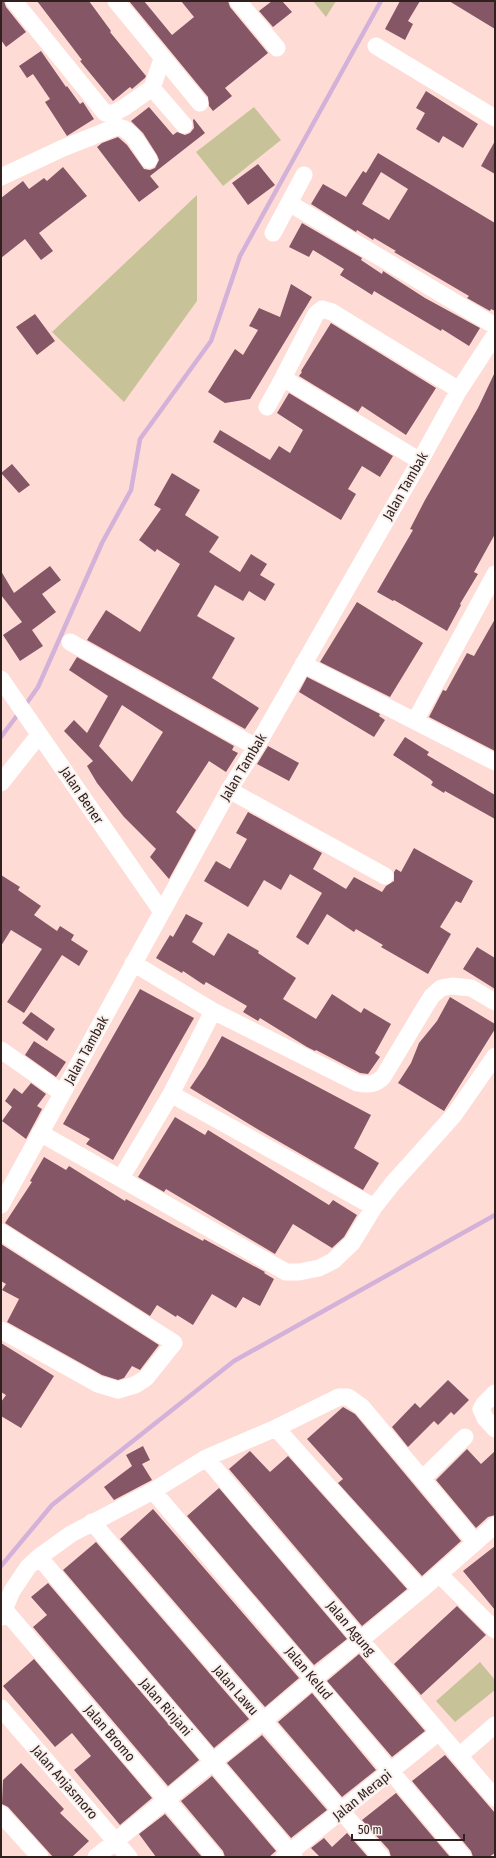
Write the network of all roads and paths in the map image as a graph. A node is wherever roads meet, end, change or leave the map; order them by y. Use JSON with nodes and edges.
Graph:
{"nodes":[{"id":1,"x":14,"y":1,"type":"edge"},
{"id":2,"x":116,"y":1,"type":"edge"},
{"id":3,"x":238,"y":1,"type":"edge"},
{"id":4,"x":376,"y":46,"type":"dead end"},
{"id":5,"x":277,"y":48,"type":"dead end"},
{"id":6,"x":162,"y":59,"type":"junction"},
{"id":7,"x":152,"y":88,"type":"junction"},
{"id":8,"x":200,"y":103,"type":"dead end"},
{"id":9,"x":495,"y":118,"type":"edge"},
{"id":10,"x":184,"y":125,"type":"dead end"},
{"id":11,"x":150,"y":160,"type":"dead end"},
{"id":12,"x":304,"y":175,"type":"dead end"},
{"id":13,"x":1,"y":177,"type":"edge"},
{"id":14,"x":289,"y":203,"type":"junction"},
{"id":15,"x":273,"y":233,"type":"dead end"},
{"id":16,"x":495,"y":326,"type":"edge"},
{"id":17,"x":495,"y":335,"type":"edge"},
{"id":18,"x":283,"y":378,"type":"junction"},
{"id":19,"x":459,"y":390,"type":"junction"},
{"id":20,"x":267,"y":407,"type":"dead end"},
{"id":21,"x":420,"y":461,"type":"junction"},
{"id":22,"x":495,"y":574,"type":"edge"},
{"id":23,"x":490,"y":599,"type":"edge"},
{"id":24,"x":70,"y":642,"type":"dead end"},
{"id":25,"x":303,"y":664,"type":"junction"},
{"id":26,"x":1,"y":678,"type":"edge"},
{"id":27,"x":415,"y":721,"type":"junction"},
{"id":28,"x":39,"y":735,"type":"junction"},
{"id":29,"x":256,"y":746,"type":"junction"},
{"id":30,"x":495,"y":762,"type":"edge"},
{"id":31,"x":1,"y":783,"type":"edge"},
{"id":32,"x":229,"y":790,"type":"junction"},
{"id":33,"x":385,"y":876,"type":"dead end"},
{"id":34,"x":162,"y":912,"type":"junction"},
{"id":35,"x":133,"y":963,"type":"junction"},
{"id":36,"x":495,"y":1002,"type":"edge"},
{"id":37,"x":213,"y":1011,"type":"junction"},
{"id":38,"x":1,"y":1050,"type":"edge"},
{"id":39,"x":495,"y":1056,"type":"edge"},
{"id":40,"x":62,"y":1093,"type":"junction"},
{"id":41,"x":171,"y":1094,"type":"junction"},
{"id":42,"x":40,"y":1133,"type":"junction"},
{"id":43,"x":121,"y":1178,"type":"junction"},
{"id":44,"x":1,"y":1205,"type":"edge"},
{"id":45,"x":374,"y":1207,"type":"junction"},
{"id":46,"x":1,"y":1232,"type":"edge"},
{"id":47,"x":1,"y":1330,"type":"edge"},
{"id":48,"x":495,"y":1393,"type":"edge"},
{"id":49,"x":276,"y":1428,"type":"junction"},
{"id":50,"x":495,"y":1429,"type":"edge"},
{"id":51,"x":465,"y":1437,"type":"dead end"},
{"id":52,"x":206,"y":1458,"type":"junction"},
{"id":53,"x":422,"y":1479,"type":"junction"},
{"id":54,"x":153,"y":1491,"type":"junction"},
{"id":55,"x":92,"y":1522,"type":"junction"},
{"id":56,"x":495,"y":1525,"type":"edge"},
{"id":57,"x":475,"y":1542,"type":"junction"},
{"id":58,"x":38,"y":1557,"type":"junction"},
{"id":59,"x":439,"y":1574,"type":"junction"},
{"id":60,"x":420,"y":1590,"type":"junction"},
{"id":61,"x":3,"y":1613,"type":"edge"},
{"id":62,"x":495,"y":1630,"type":"edge"},
{"id":63,"x":361,"y":1640,"type":"junction"},
{"id":64,"x":314,"y":1679,"type":"junction"},
{"id":65,"x":1,"y":1708,"type":"edge"},
{"id":66,"x":263,"y":1721,"type":"junction"},
{"id":67,"x":495,"y":1725,"type":"edge"},
{"id":68,"x":440,"y":1732,"type":"junction"},
{"id":69,"x":459,"y":1756,"type":"junction"},
{"id":70,"x":213,"y":1761,"type":"junction"},
{"id":71,"x":390,"y":1772,"type":"junction"},
{"id":72,"x":495,"y":1798,"type":"edge"},
{"id":73,"x":168,"y":1800,"type":"junction"},
{"id":74,"x":342,"y":1811,"type":"junction"},
{"id":75,"x":1,"y":1814,"type":"edge"},
{"id":76,"x":115,"y":1841,"type":"junction"},
{"id":77,"x":290,"y":1855,"type":"edge"},
{"id":78,"x":40,"y":1857,"type":"edge"},
{"id":79,"x":96,"y":1857,"type":"edge"},
{"id":80,"x":129,"y":1857,"type":"edge"},
{"id":81,"x":215,"y":1857,"type":"edge"},
{"id":82,"x":381,"y":1857,"type":"edge"},
{"id":83,"x":463,"y":1857,"type":"edge"}],
"edges":[{"from":1,"to":7,"type":"street"},
{"from":2,"to":6,"type":"street"},
{"from":3,"to":5,"type":"street"},
{"from":4,"to":9,"type":"street"},
{"from":6,"to":7,"type":"street"},
{"from":6,"to":8,"type":"street"},
{"from":7,"to":10,"type":"street"},
{"from":11,"to":13,"type":"street"},
{"from":12,"to":14,"type":"street"},
{"from":14,"to":15,"type":"street"},
{"from":14,"to":16,"type":"street"},
{"from":17,"to":19,"type":"street","name":"Jalan Tambak"},
{"from":18,"to":19,"type":"street"},
{"from":18,"to":20,"type":"street"},
{"from":18,"to":21,"type":"street"},
{"from":19,"to":21,"type":"street","name":"Jalan Tambak"},
{"from":21,"to":25,"type":"street","name":"Jalan Tambak"},
{"from":22,"to":23,"type":"street"},
{"from":23,"to":27,"type":"street"},
{"from":24,"to":29,"type":"street"},
{"from":25,"to":27,"type":"street"},
{"from":25,"to":29,"type":"street","name":"Jalan Tambak"},
{"from":26,"to":28,"type":"street","name":"Jalan Bener"},
{"from":27,"to":30,"type":"street"},
{"from":28,"to":31,"type":"street"},
{"from":28,"to":34,"type":"street","name":"Jalan Bener"},
{"from":29,"to":32,"type":"street","name":"Jalan Tambak"},
{"from":32,"to":33,"type":"street"},
{"from":32,"to":34,"type":"street","name":"Jalan Tambak"},
{"from":34,"to":35,"type":"street","name":"Jalan Tambak"},
{"from":35,"to":37,"type":"street"},
{"from":35,"to":40,"type":"street","name":"Jalan Tambak"},
{"from":36,"to":37,"type":"street"},
{"from":37,"to":41,"type":"street"},
{"from":38,"to":40,"type":"street"},
{"from":39,"to":45,"type":"street"},
{"from":40,"to":42,"type":"street","name":"Jalan Tambak"},
{"from":41,"to":43,"type":"street"},
{"from":41,"to":45,"type":"street"},
{"from":42,"to":43,"type":"street"},
{"from":42,"to":44,"type":"street","name":"Jalan Tambak"},
{"from":43,"to":45,"type":"street"},
{"from":46,"to":47,"type":"street"},
{"from":48,"to":50,"type":"street"},
{"from":49,"to":52,"type":"street"},
{"from":49,"to":53,"type":"street"},
{"from":49,"to":60,"type":"street"},
{"from":51,"to":53,"type":"street"},
{"from":52,"to":54,"type":"street"},
{"from":52,"to":63,"type":"street","name":"Jalan Agung"},
{"from":53,"to":57,"type":"street"},
{"from":54,"to":55,"type":"street"},
{"from":54,"to":64,"type":"street","name":"Jalan Kelud"},
{"from":55,"to":58,"type":"street"},
{"from":55,"to":66,"type":"street","name":"Jalan Lawu"},
{"from":56,"to":57,"type":"street"},
{"from":57,"to":59,"type":"street"},
{"from":58,"to":61,"type":"street"},
{"from":58,"to":70,"type":"street","name":"Jalan Rinjani"},
{"from":59,"to":60,"type":"street"},
{"from":59,"to":62,"type":"street"},
{"from":60,"to":63,"type":"street"},
{"from":61,"to":73,"type":"street","name":"Jalan Bromo"},
{"from":63,"to":64,"type":"street"},
{"from":63,"to":68,"type":"street","name":"Jalan Agung"},
{"from":64,"to":66,"type":"street"},
{"from":64,"to":71,"type":"street","name":"Jalan Kelud"},
{"from":65,"to":76,"type":"street","name":"Jalan Anjasmoro"},
{"from":66,"to":70,"type":"street"},
{"from":66,"to":74,"type":"street","name":"Jalan Lawu"},
{"from":67,"to":69,"type":"street"},
{"from":68,"to":69,"type":"street","name":"Jalan Agung"},
{"from":68,"to":71,"type":"street","name":"Jalan Merapi"},
{"from":69,"to":72,"type":"street","name":"Jalan Agung"},
{"from":70,"to":73,"type":"street"},
{"from":70,"to":77,"type":"street","name":"Jalan Rinjani"},
{"from":71,"to":74,"type":"street","name":"Jalan Merapi"},
{"from":71,"to":83,"type":"street","name":"Jalan Kelud"},
{"from":73,"to":76,"type":"street"},
{"from":73,"to":81,"type":"street","name":"Jalan Bromo"},
{"from":74,"to":77,"type":"street","name":"Jalan Merapi"},
{"from":74,"to":82,"type":"street","name":"Jalan Lawu"},
{"from":75,"to":78,"type":"street"},
{"from":76,"to":79,"type":"street"},
{"from":76,"to":80,"type":"street","name":"Jalan Anjasmoro"}]}
